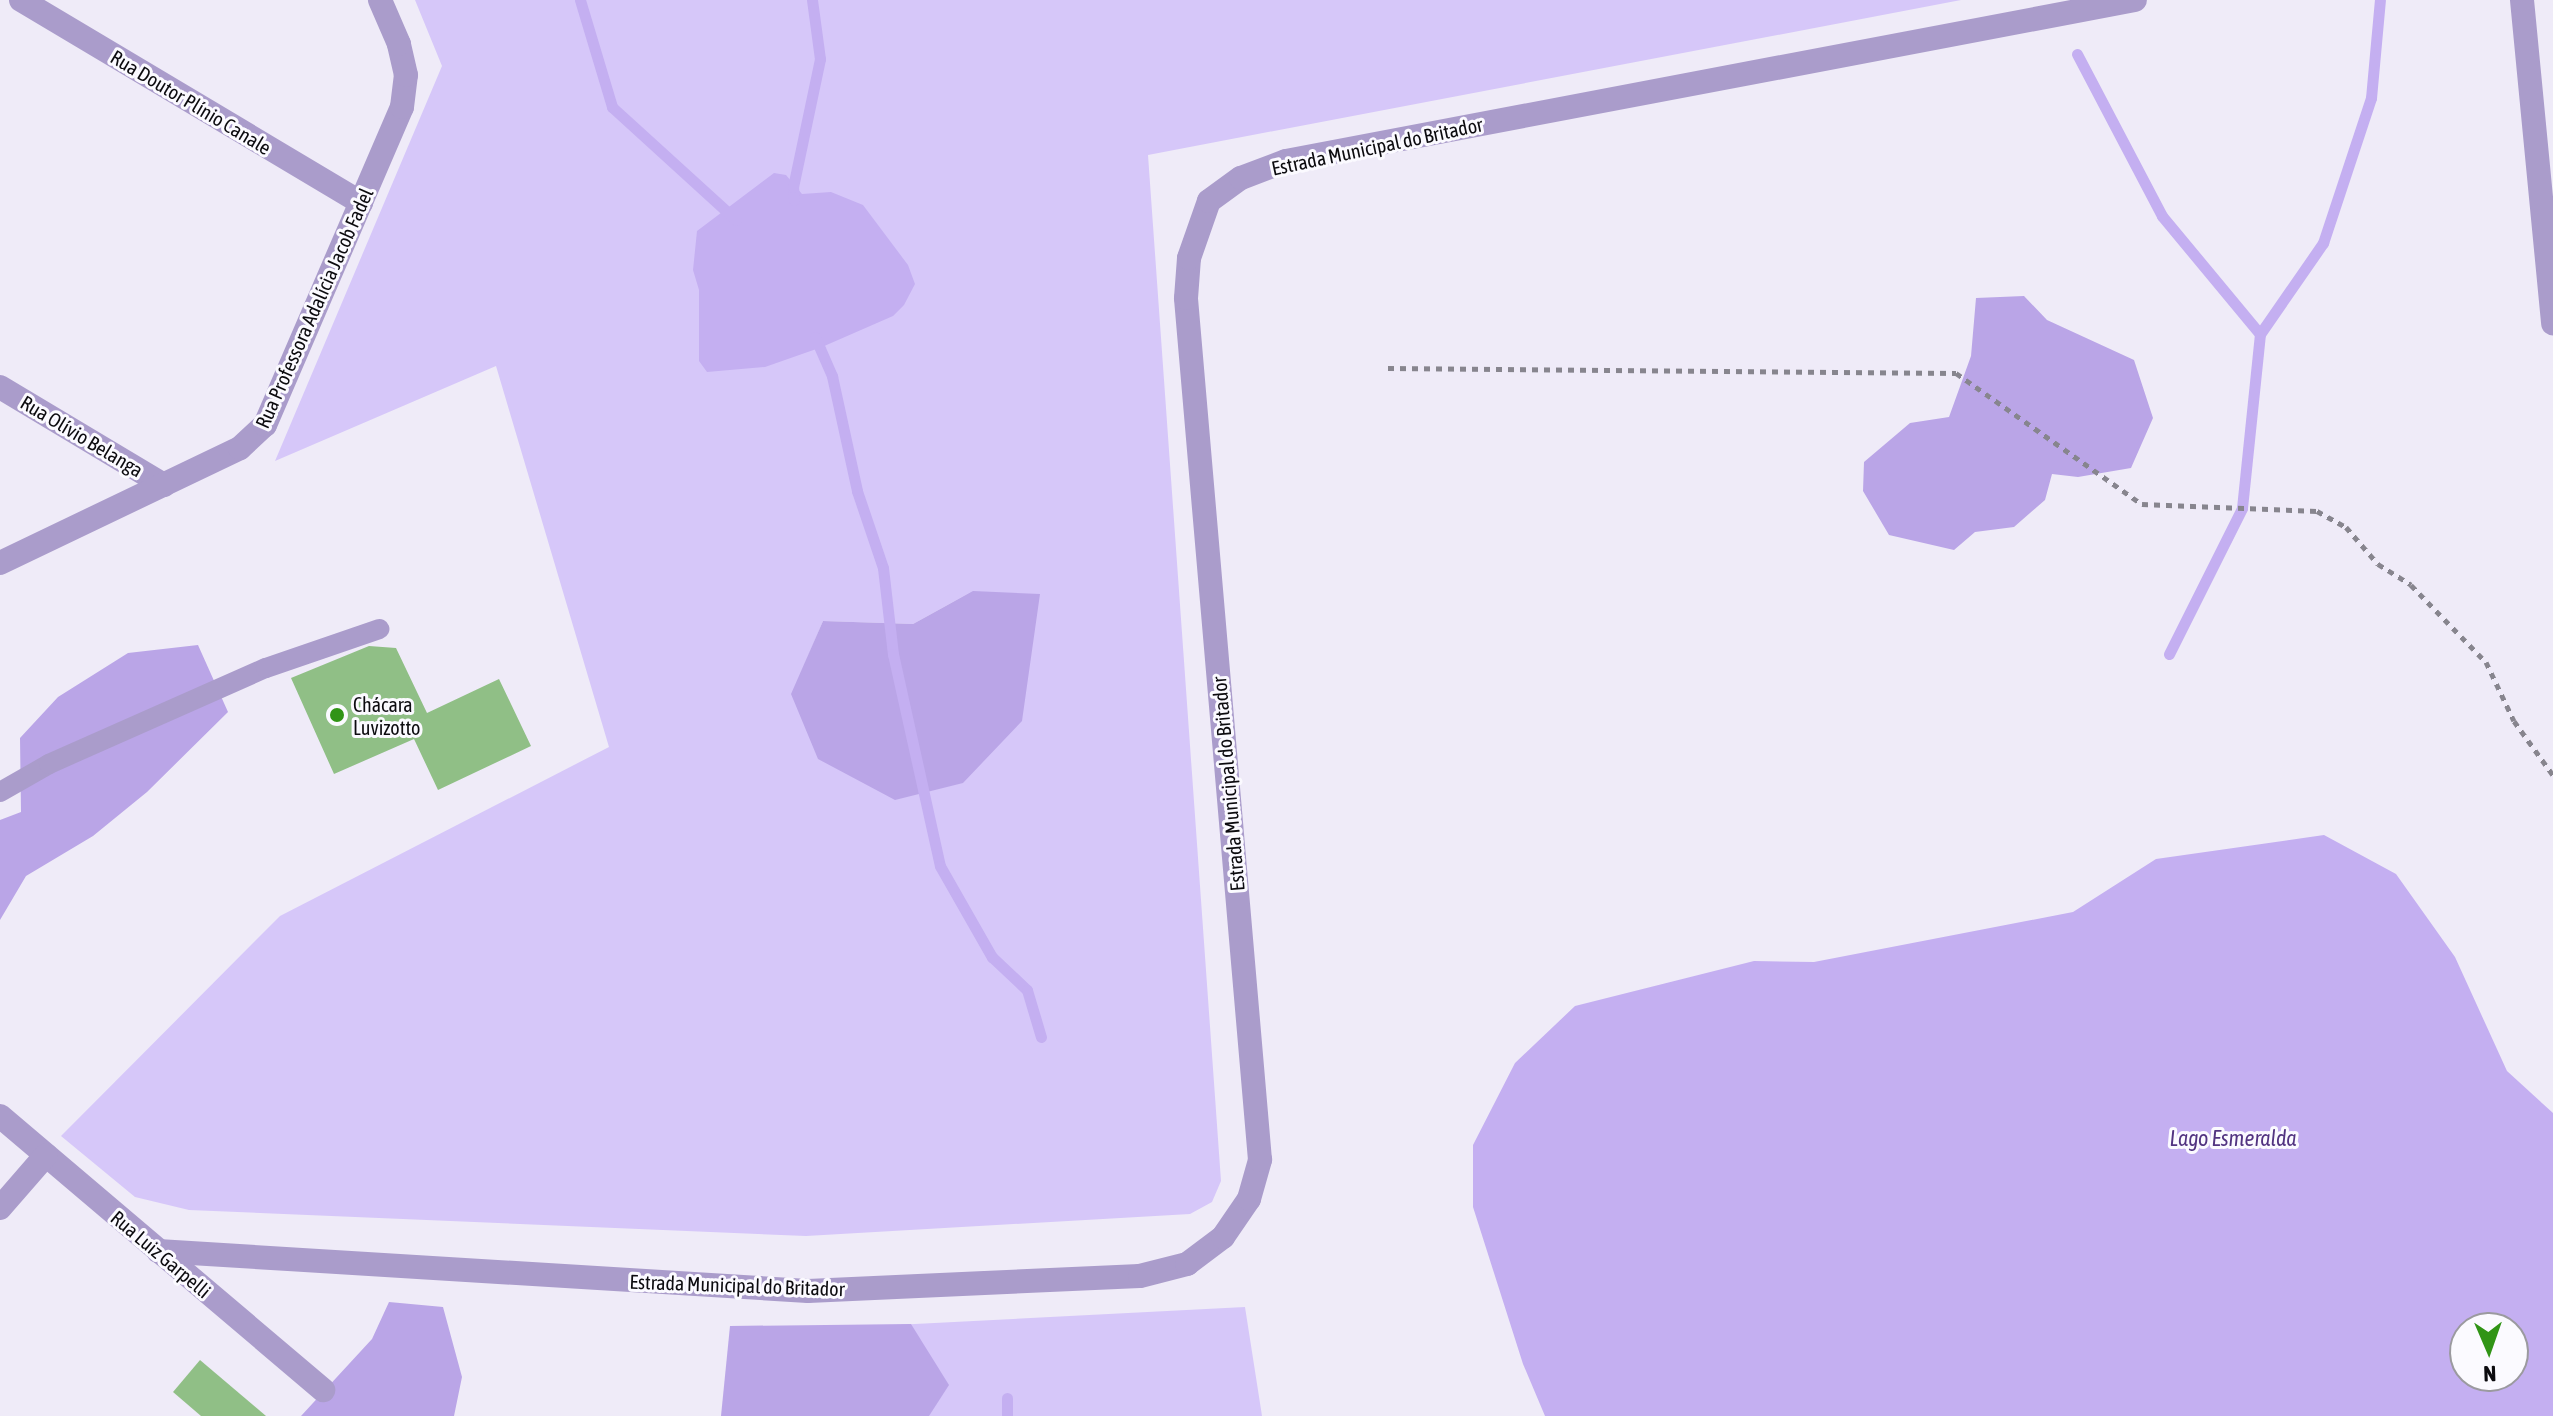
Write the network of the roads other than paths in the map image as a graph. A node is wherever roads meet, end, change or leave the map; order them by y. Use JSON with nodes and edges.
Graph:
{"nodes":[{"id":1,"x":21,"y":0,"type":"edge"},
{"id":2,"x":380,"y":0,"type":"edge"},
{"id":3,"x":2135,"y":0,"type":"edge"},
{"id":4,"x":2522,"y":0,"type":"edge"},
{"id":5,"x":361,"y":203,"type":"junction"},
{"id":6,"x":2553,"y":324,"type":"edge"},
{"id":7,"x":0,"y":387,"type":"edge"},
{"id":8,"x":164,"y":485,"type":"junction"},
{"id":9,"x":0,"y":563,"type":"edge"},
{"id":10,"x":379,"y":629,"type":"dead end"},
{"id":11,"x":0,"y":792,"type":"edge"},
{"id":12,"x":0,"y":1116,"type":"edge"},
{"id":13,"x":46,"y":1155,"type":"junction"},
{"id":14,"x":0,"y":1208,"type":"edge"},
{"id":15,"x":158,"y":1251,"type":"junction"},
{"id":16,"x":323,"y":1390,"type":"dead end"}],
"edges":[{"from":1,"to":5,"type":"street","name":"Rua Doutor Plínio Canale"},
{"from":2,"to":5,"type":"street","name":"Rua Professora Adalícia Jacob Fadel"},
{"from":3,"to":15,"type":"street","name":"Estrada Municipal do Britador"},
{"from":4,"to":6,"type":"street"},
{"from":5,"to":8,"type":"street","name":"Rua Professora Adalícia Jacob Fadel"},
{"from":7,"to":8,"type":"street","name":"Rua Olívio Belanga"},
{"from":8,"to":9,"type":"street","name":"Rua Professora Adalícia Jacob Fadel"},
{"from":10,"to":11,"type":"lane"},
{"from":12,"to":13,"type":"street","name":"Rua Luiz Garpelli"},
{"from":13,"to":14,"type":"street"},
{"from":13,"to":15,"type":"street","name":"Rua Luiz Garpelli"},
{"from":15,"to":16,"type":"street","name":"Rua Luiz Garpelli"}]}
